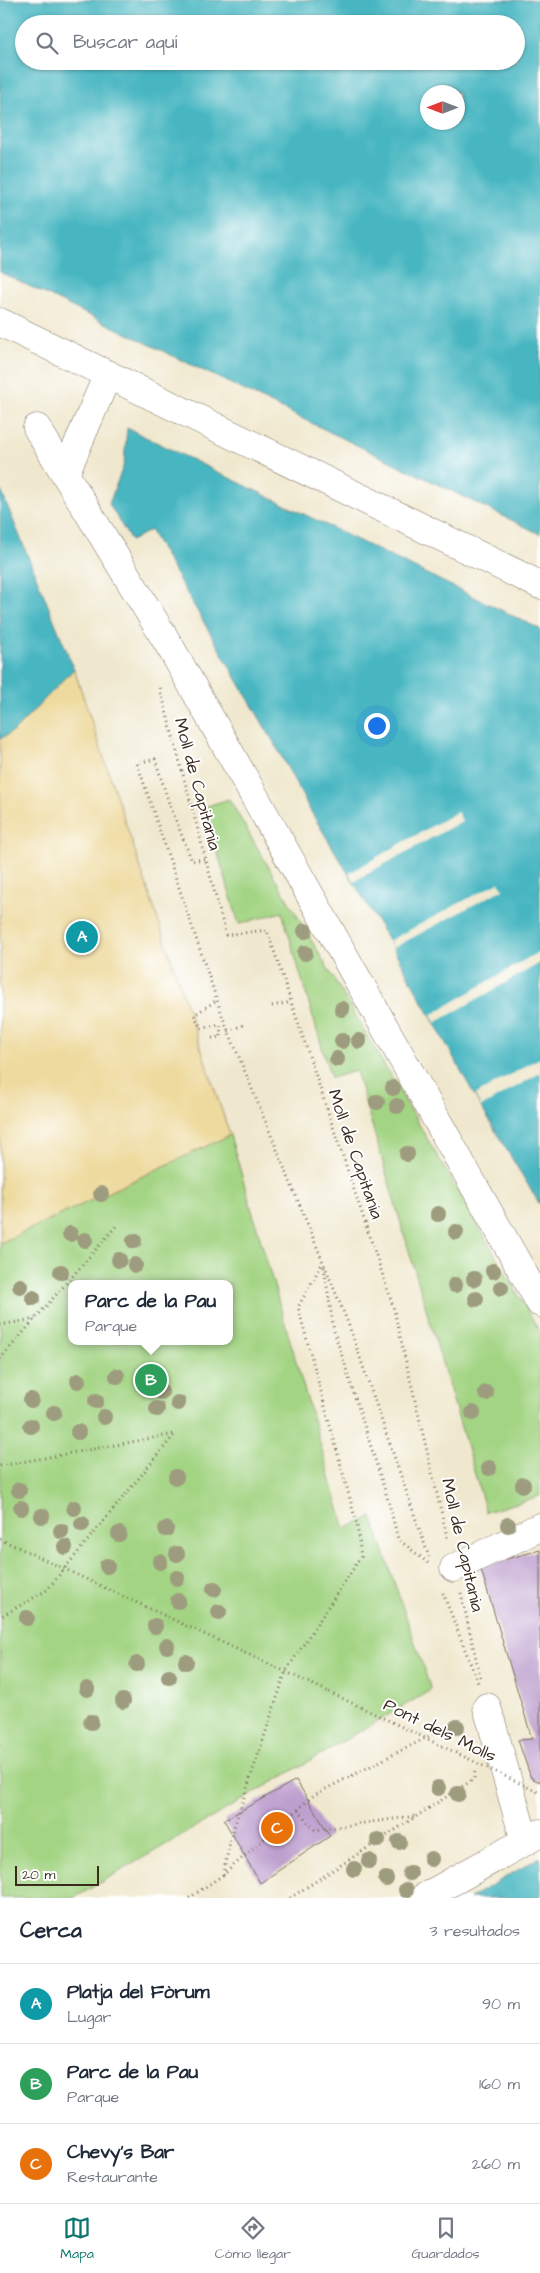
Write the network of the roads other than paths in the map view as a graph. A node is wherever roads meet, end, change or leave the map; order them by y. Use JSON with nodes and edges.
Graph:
{"nodes":[{"id":1,"x":0,"y":322,"type":"edge"},
{"id":2,"x":108,"y":374,"type":"junction"},
{"id":3,"x":37,"y":428,"type":"dead end"},
{"id":4,"x":65,"y":474,"type":"junction"},
{"id":5,"x":540,"y":585,"type":"edge"},
{"id":6,"x":540,"y":1303,"type":"edge"},
{"id":7,"x":540,"y":1528,"type":"edge"},
{"id":8,"x":442,"y":1574,"type":"road end"},
{"id":9,"x":488,"y":1707,"type":"road end"},
{"id":10,"x":532,"y":1837,"type":"edge"},
{"id":11,"x":423,"y":1898,"type":"edge"}],
"edges":[{"from":1,"to":2,"type":"lane"},
{"from":2,"to":4,"type":"lane"},
{"from":2,"to":5,"type":"lane"},
{"from":3,"to":4,"type":"lane"},
{"from":4,"to":6,"type":"lane"},
{"from":7,"to":8,"type":"lane"},
{"from":9,"to":10,"type":"lane"},
{"from":10,"to":11,"type":"lane"}]}
